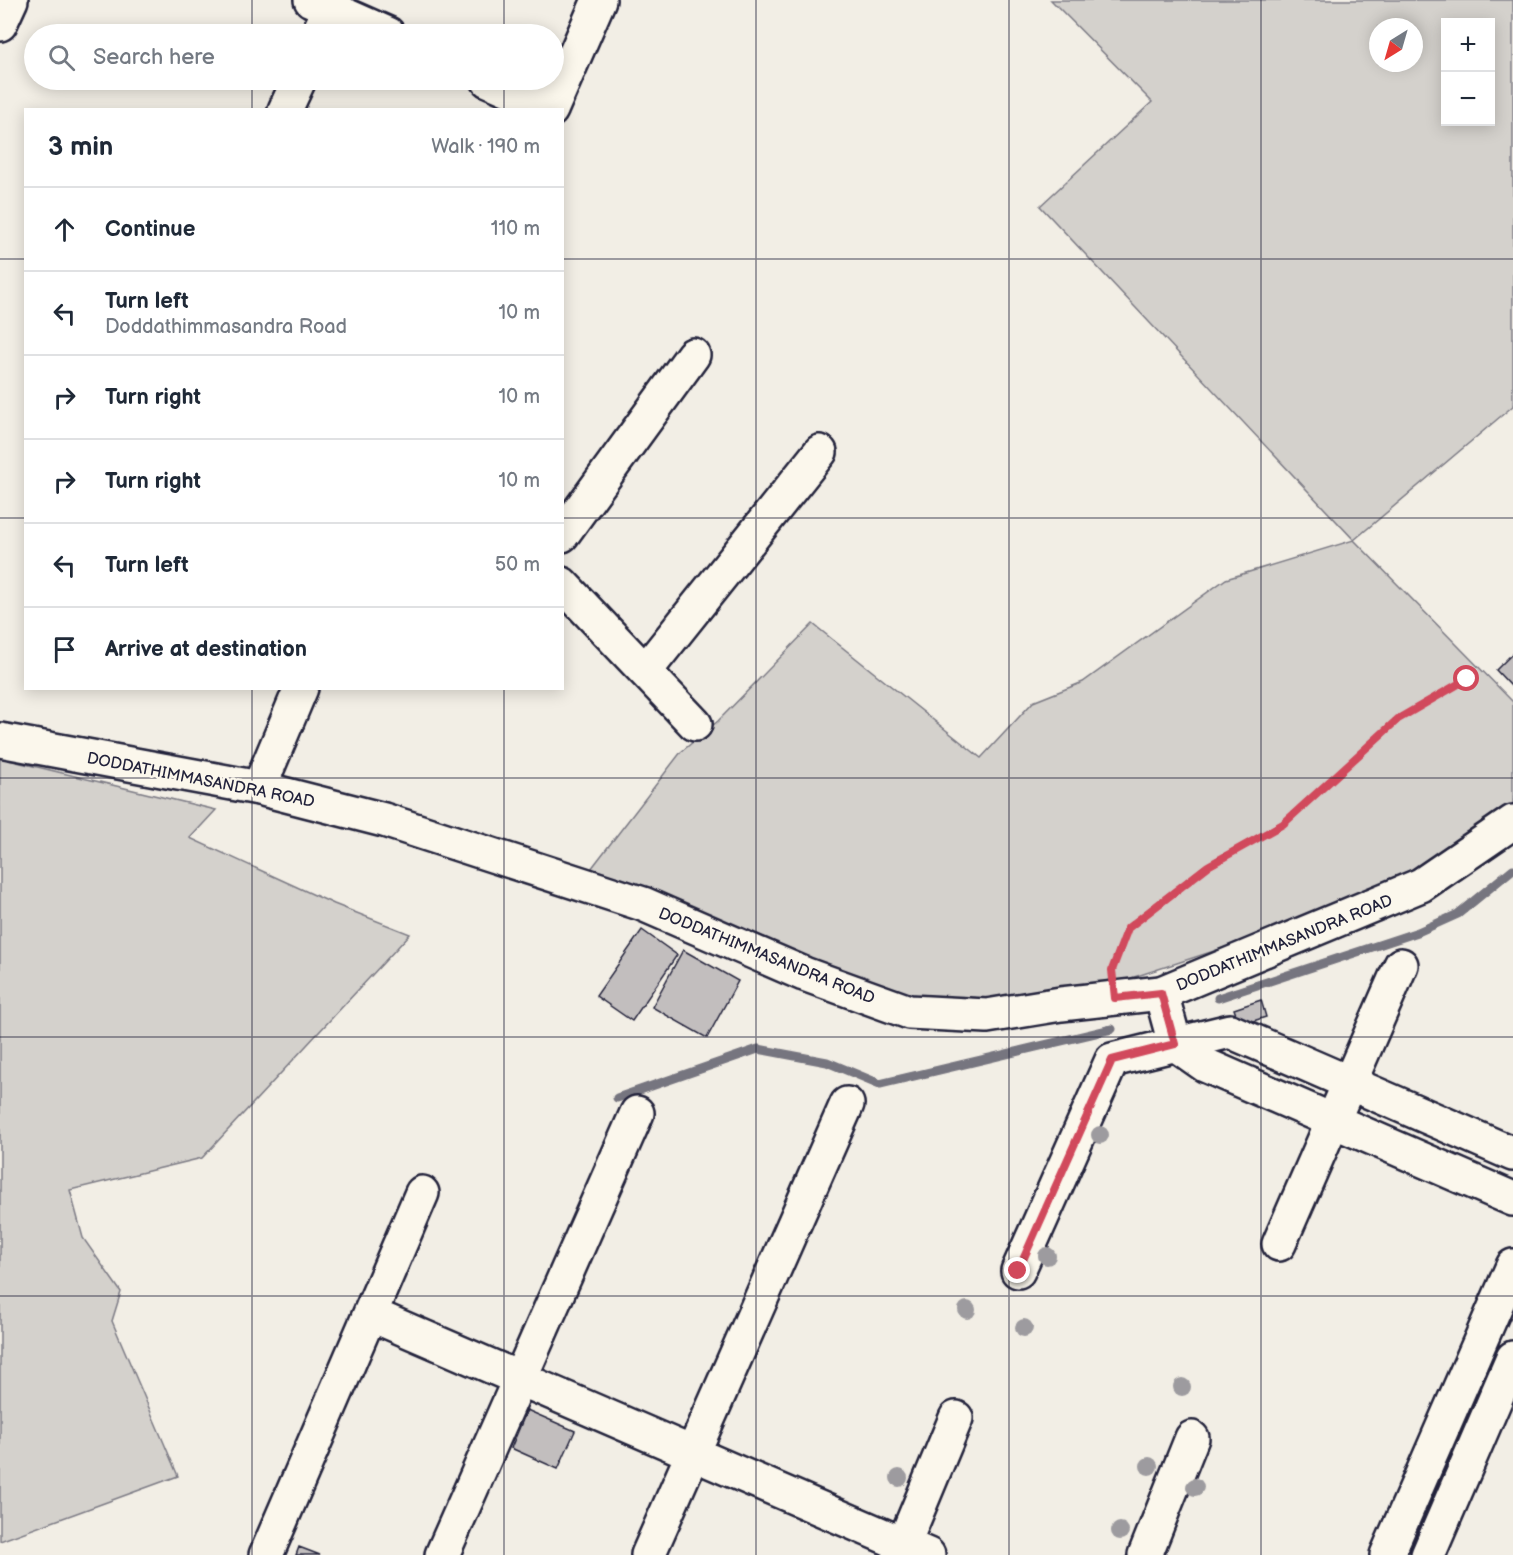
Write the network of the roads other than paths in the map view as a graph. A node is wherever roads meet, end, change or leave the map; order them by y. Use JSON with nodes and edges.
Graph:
{"nodes":[{"id":1,"x":11,"y":0,"type":"edge"},
{"id":2,"x":599,"y":0,"type":"edge"},
{"id":3,"x":323,"y":11,"type":"edge"},
{"id":4,"x":0,"y":24,"type":"edge"},
{"id":5,"x":360,"y":24,"type":"edge"},
{"id":6,"x":564,"y":79,"type":"edge"},
{"id":7,"x":294,"y":90,"type":"edge"},
{"id":8,"x":510,"y":90,"type":"edge"},
{"id":9,"x":559,"y":90,"type":"edge"},
{"id":10,"x":286,"y":108,"type":"edge"},
{"id":11,"x":549,"y":108,"type":"edge"},
{"id":12,"x":551,"y":108,"type":"edge"},
{"id":13,"x":693,"y":355,"type":"dead end"},
{"id":14,"x":820,"y":452,"type":"dead end"},
{"id":15,"x":564,"y":532,"type":"edge"},
{"id":16,"x":564,"y":586,"type":"edge"},
{"id":17,"x":645,"y":670,"type":"junction"},
{"id":18,"x":300,"y":690,"type":"edge"},
{"id":19,"x":695,"y":724,"type":"dead end"},
{"id":20,"x":0,"y":740,"type":"edge"},
{"id":21,"x":259,"y":788,"type":"junction"},
{"id":22,"x":1513,"y":822,"type":"edge"},
{"id":23,"x":1401,"y":965,"type":"dead end"},
{"id":24,"x":1161,"y":993,"type":"junction"},
{"id":25,"x":1175,"y":1044,"type":"junction"},
{"id":26,"x":1350,"y":1083,"type":"junction"},
{"id":27,"x":847,"y":1104,"type":"dead end"},
{"id":28,"x":637,"y":1113,"type":"dead end"},
{"id":29,"x":1334,"y":1120,"type":"junction"},
{"id":30,"x":1513,"y":1154,"type":"edge"},
{"id":31,"x":422,"y":1193,"type":"dead end"},
{"id":32,"x":1513,"y":1199,"type":"edge"},
{"id":33,"x":1279,"y":1244,"type":"dead end"},
{"id":34,"x":1513,"y":1266,"type":"edge"},
{"id":35,"x":1018,"y":1271,"type":"dead end"},
{"id":36,"x":370,"y":1314,"type":"junction"},
{"id":37,"x":1513,"y":1358,"type":"edge"},
{"id":38,"x":519,"y":1378,"type":"junction"},
{"id":39,"x":956,"y":1418,"type":"dead end"},
{"id":40,"x":1192,"y":1438,"type":"dead end"},
{"id":41,"x":693,"y":1454,"type":"junction"},
{"id":42,"x":910,"y":1552,"type":"edge"},
{"id":43,"x":266,"y":1555,"type":"edge"},
{"id":44,"x":442,"y":1555,"type":"edge"},
{"id":45,"x":648,"y":1555,"type":"edge"},
{"id":46,"x":1145,"y":1555,"type":"edge"},
{"id":47,"x":1387,"y":1555,"type":"edge"},
{"id":48,"x":1428,"y":1555,"type":"edge"}],
"edges":[{"from":1,"to":4,"type":"street"},
{"from":2,"to":6,"type":"street"},
{"from":3,"to":5,"type":"street"},
{"from":7,"to":10,"type":"street"},
{"from":8,"to":11,"type":"street"},
{"from":9,"to":12,"type":"street"},
{"from":13,"to":15,"type":"street"},
{"from":14,"to":17,"type":"street"},
{"from":16,"to":17,"type":"street"},
{"from":17,"to":19,"type":"street"},
{"from":18,"to":21,"type":"street"},
{"from":20,"to":21,"type":"street","name":"DODDATHIMMASANDRA ROAD"},
{"from":21,"to":24,"type":"street","name":"DODDATHIMMASANDRA ROAD"},
{"from":22,"to":24,"type":"street","name":"DODDATHIMMASANDRA ROAD"},
{"from":23,"to":26,"type":"street"},
{"from":24,"to":25,"type":"street"},
{"from":25,"to":26,"type":"street"},
{"from":25,"to":29,"type":"street"},
{"from":25,"to":35,"type":"street"},
{"from":26,"to":29,"type":"street"},
{"from":26,"to":30,"type":"street"},
{"from":27,"to":41,"type":"street"},
{"from":28,"to":38,"type":"street"},
{"from":29,"to":32,"type":"street"},
{"from":29,"to":33,"type":"street"},
{"from":31,"to":36,"type":"street"},
{"from":34,"to":47,"type":"street"},
{"from":36,"to":38,"type":"street"},
{"from":36,"to":43,"type":"street"},
{"from":37,"to":48,"type":"street"},
{"from":38,"to":41,"type":"street"},
{"from":38,"to":44,"type":"street"},
{"from":39,"to":42,"type":"street"},
{"from":40,"to":46,"type":"street"},
{"from":41,"to":42,"type":"street"},
{"from":41,"to":45,"type":"street"}]}
